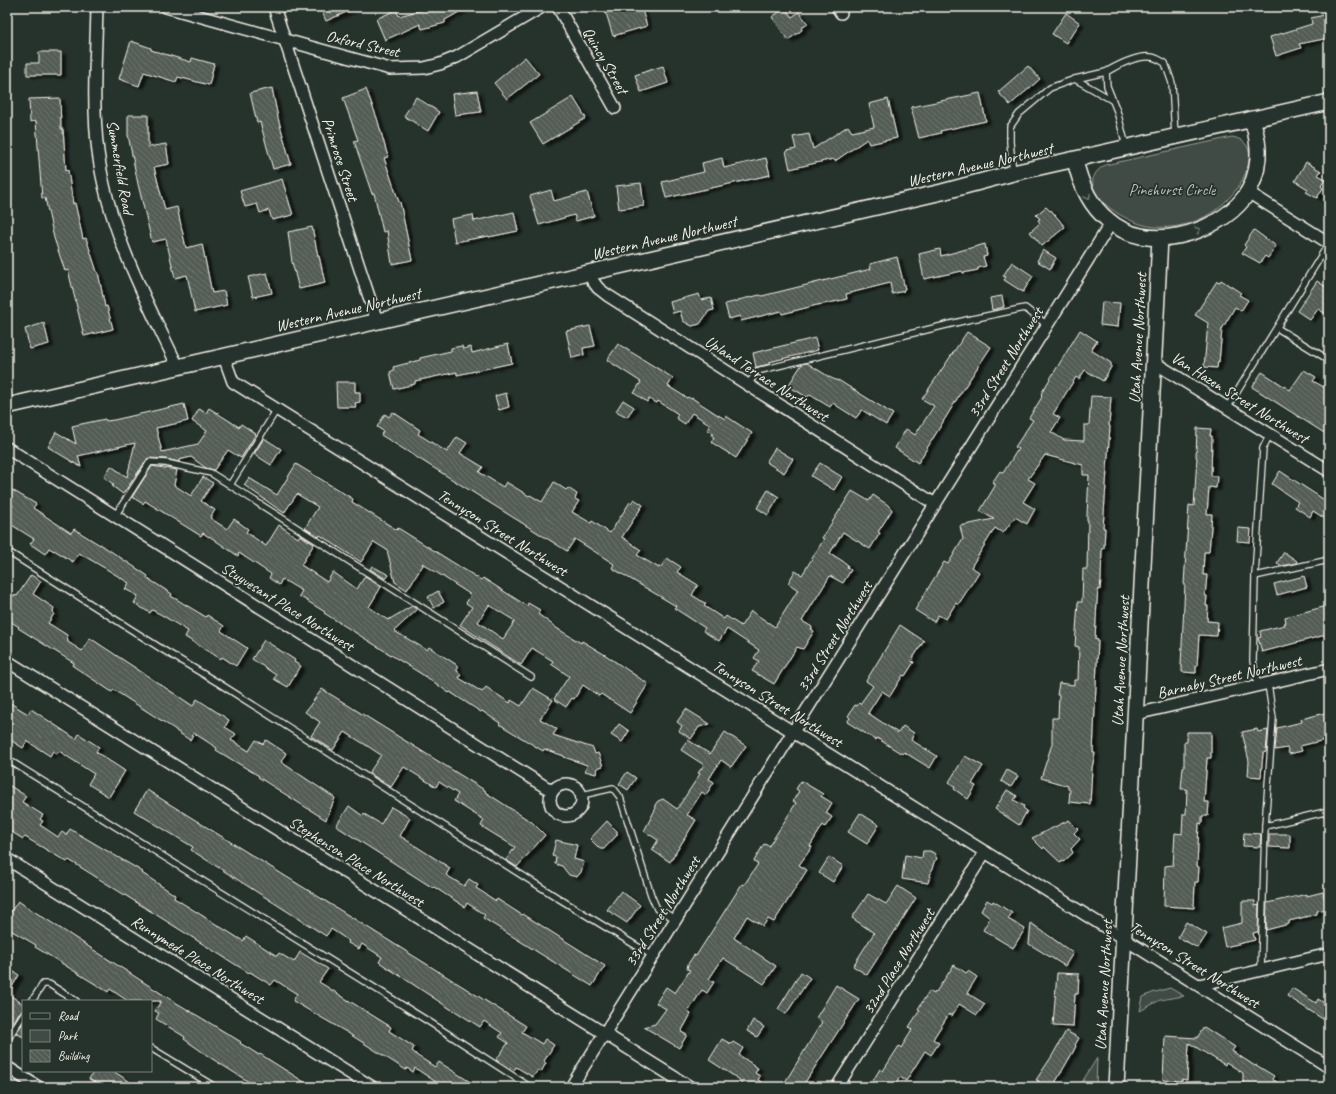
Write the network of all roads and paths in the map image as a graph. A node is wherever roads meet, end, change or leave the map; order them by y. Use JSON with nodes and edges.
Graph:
{"nodes":[{"id":1,"x":97,"y":7,"type":"edge"},
{"id":2,"x":166,"y":7,"type":"edge"},
{"id":3,"x":274,"y":7,"type":"edge"},
{"id":4,"x":542,"y":7,"type":"edge"},
{"id":5,"x":558,"y":7,"type":"edge"},
{"id":6,"x":284,"y":39,"type":"junction"},
{"id":7,"x":1106,"y":72,"type":"junction"},
{"id":8,"x":1075,"y":79,"type":"junction"},
{"id":9,"x":1112,"y":100,"type":"junction"},
{"id":10,"x":1329,"y":102,"type":"edge"},
{"id":11,"x":615,"y":108,"type":"dead end"},
{"id":12,"x":1252,"y":119,"type":"junction"},
{"id":13,"x":1175,"y":137,"type":"junction"},
{"id":14,"x":1126,"y":148,"type":"junction"},
{"id":15,"x":1076,"y":160,"type":"junction"},
{"id":16,"x":1013,"y":173,"type":"junction"},
{"id":17,"x":1248,"y":192,"type":"junction"},
{"id":18,"x":1111,"y":223,"type":"junction"},
{"id":19,"x":1160,"y":238,"type":"junction"},
{"id":20,"x":1329,"y":243,"type":"edge"},
{"id":21,"x":587,"y":273,"type":"junction"},
{"id":22,"x":377,"y":321,"type":"junction"},
{"id":23,"x":1047,"y":325,"type":"junction"},
{"id":24,"x":1277,"y":328,"type":"junction"},
{"id":25,"x":224,"y":356,"type":"junction"},
{"id":26,"x":1329,"y":360,"type":"edge"},
{"id":27,"x":1154,"y":363,"type":"junction"},
{"id":28,"x":178,"y":367,"type":"junction"},
{"id":29,"x":748,"y":385,"type":"junction"},
{"id":30,"x":7,"y":406,"type":"edge"},
{"id":31,"x":1227,"y":408,"type":"junction"},
{"id":32,"x":277,"y":409,"type":"junction"},
{"id":33,"x":1270,"y":434,"type":"junction"},
{"id":34,"x":7,"y":448,"type":"edge"},
{"id":35,"x":1329,"y":471,"type":"edge"},
{"id":36,"x":230,"y":485,"type":"junction"},
{"id":37,"x":935,"y":504,"type":"junction"},
{"id":38,"x":116,"y":516,"type":"junction"},
{"id":39,"x":7,"y":551,"type":"edge"},
{"id":40,"x":1329,"y":560,"type":"edge"},
{"id":41,"x":1255,"y":576,"type":"junction"},
{"id":42,"x":7,"y":662,"type":"edge"},
{"id":43,"x":1329,"y":669,"type":"edge"},
{"id":44,"x":530,"y":677,"type":"dead end"},
{"id":45,"x":1263,"y":685,"type":"junction"},
{"id":46,"x":1136,"y":714,"type":"junction"},
{"id":47,"x":793,"y":732,"type":"junction"},
{"id":48,"x":7,"y":759,"type":"edge"},
{"id":49,"x":552,"y":791,"type":"junction"},
{"id":50,"x":582,"y":795,"type":"junction"},
{"id":51,"x":1329,"y":811,"type":"edge"},
{"id":52,"x":1265,"y":826,"type":"junction"},
{"id":53,"x":985,"y":852,"type":"junction"},
{"id":54,"x":7,"y":859,"type":"edge"},
{"id":55,"x":676,"y":920,"type":"junction"},
{"id":56,"x":1124,"y":938,"type":"junction"},
{"id":57,"x":1329,"y":954,"type":"edge"},
{"id":58,"x":653,"y":956,"type":"junction"},
{"id":59,"x":1261,"y":970,"type":"junction"},
{"id":60,"x":1199,"y":985,"type":"junction"},
{"id":61,"x":33,"y":1000,"type":"edge"},
{"id":62,"x":74,"y":1000,"type":"edge"},
{"id":63,"x":22,"y":1017,"type":"edge"},
{"id":64,"x":604,"y":1034,"type":"junction"},
{"id":65,"x":7,"y":1040,"type":"edge"},
{"id":66,"x":152,"y":1049,"type":"edge"},
{"id":67,"x":7,"y":1067,"type":"edge"},
{"id":68,"x":1329,"y":1067,"type":"edge"},
{"id":69,"x":37,"y":1087,"type":"edge"},
{"id":70,"x":215,"y":1087,"type":"edge"},
{"id":71,"x":372,"y":1087,"type":"edge"},
{"id":72,"x":530,"y":1087,"type":"edge"},
{"id":73,"x":571,"y":1087,"type":"edge"},
{"id":74,"x":690,"y":1087,"type":"edge"},
{"id":75,"x":837,"y":1087,"type":"edge"},
{"id":76,"x":1116,"y":1087,"type":"edge"}],
"edges":[{"from":1,"to":28,"type":"street","name":"Summerfield Road"},
{"from":2,"to":6,"type":"street","name":"Oxford Street"},
{"from":3,"to":6,"type":"street","name":"Primrose Street"},
{"from":4,"to":6,"type":"street","name":"Oxford Street"},
{"from":5,"to":11,"type":"street","name":"Quincy Street"},
{"from":6,"to":22,"type":"street","name":"Primrose Street"},
{"from":7,"to":8,"type":"lane"},
{"from":7,"to":9,"type":"lane"},
{"from":7,"to":13,"type":"lane"},
{"from":8,"to":9,"type":"lane"},
{"from":8,"to":16,"type":"lane"},
{"from":9,"to":14,"type":"lane"},
{"from":10,"to":12,"type":"street","name":"Western Avenue Northwest"},
{"from":12,"to":13,"type":"street","name":"Western Avenue Northwest"},
{"from":12,"to":17,"type":"street"},
{"from":13,"to":14,"type":"street","name":"Western Avenue Northwest"},
{"from":14,"to":15,"type":"street","name":"Western Avenue Northwest"},
{"from":15,"to":16,"type":"street","name":"Western Avenue Northwest"},
{"from":15,"to":18,"type":"street","one_way":true},
{"from":16,"to":21,"type":"street","name":"Western Avenue Northwest"},
{"from":19,"to":17,"type":"street","one_way":true},
{"from":17,"to":20,"type":"street"},
{"from":18,"to":19,"type":"street"},
{"from":18,"to":23,"type":"street","name":"33rd Street Northwest"},
{"from":19,"to":27,"type":"street","name":"Utah Avenue Northwest"},
{"from":20,"to":24,"type":"lane"},
{"from":21,"to":22,"type":"street","name":"Western Avenue Northwest"},
{"from":21,"to":29,"type":"street","name":"Upland Terrace Northwest"},
{"from":22,"to":25,"type":"street","name":"Western Avenue Northwest"},
{"from":23,"to":29,"type":"lane"},
{"from":23,"to":37,"type":"street","name":"33rd Street Northwest"},
{"from":24,"to":26,"type":"lane"},
{"from":24,"to":31,"type":"lane"},
{"from":25,"to":28,"type":"street","name":"Western Avenue Northwest"},
{"from":25,"to":32,"type":"street","name":"Tennyson Street Northwest"},
{"from":27,"to":31,"type":"street","name":"Van Hazen Street Northwest"},
{"from":27,"to":46,"type":"street","name":"Utah Avenue Northwest"},
{"from":28,"to":30,"type":"street","name":"Western Avenue Northwest"},
{"from":29,"to":37,"type":"street","name":"Upland Terrace Northwest"},
{"from":31,"to":33,"type":"street","name":"Van Hazen Street Northwest"},
{"from":32,"to":36,"type":"lane"},
{"from":32,"to":47,"type":"street","name":"Tennyson Street Northwest"},
{"from":33,"to":35,"type":"street","name":"Van Hazen Street Northwest"},
{"from":33,"to":41,"type":"lane"},
{"from":34,"to":38,"type":"street","name":"Stuyvesant Place Northwest"},
{"from":36,"to":38,"type":"lane"},
{"from":36,"to":44,"type":"lane"},
{"from":37,"to":47,"type":"street","name":"33rd Street Northwest"},
{"from":38,"to":49,"type":"street","name":"Stuyvesant Place Northwest"},
{"from":39,"to":58,"type":"lane"},
{"from":40,"to":41,"type":"lane"},
{"from":41,"to":45,"type":"lane"},
{"from":42,"to":64,"type":"street","name":"Stephenson Place Northwest"},
{"from":43,"to":45,"type":"street","name":"Barnaby Street Northwest"},
{"from":45,"to":46,"type":"street","name":"Barnaby Street Northwest"},
{"from":45,"to":52,"type":"lane"},
{"from":46,"to":56,"type":"street","name":"Utah Avenue Northwest"},
{"from":47,"to":53,"type":"street","name":"Tennyson Street Northwest"},
{"from":47,"to":55,"type":"street","name":"33rd Street Northwest"},
{"from":48,"to":72,"type":"lane"},
{"from":49,"to":50,"type":"street"},
{"from":49,"to":50,"type":"street"},
{"from":50,"to":55,"type":"lane"},
{"from":51,"to":52,"type":"lane"},
{"from":52,"to":59,"type":"lane"},
{"from":53,"to":56,"type":"street","name":"Tennyson Street Northwest"},
{"from":53,"to":75,"type":"street","name":"32nd Place Northwest"},
{"from":54,"to":71,"type":"street","name":"Runnymede Place Northwest"},
{"from":55,"to":58,"type":"street","name":"33rd Street Northwest"},
{"from":56,"to":60,"type":"street","name":"Tennyson Street Northwest"},
{"from":56,"to":76,"type":"street","name":"Utah Avenue Northwest"},
{"from":57,"to":59,"type":"street"},
{"from":58,"to":64,"type":"street","name":"33rd Street Northwest"},
{"from":59,"to":60,"type":"street"},
{"from":60,"to":68,"type":"street","name":"Tennyson Street Northwest"},
{"from":61,"to":62,"type":"lane"},
{"from":63,"to":65,"type":"lane"},
{"from":64,"to":73,"type":"street","name":"33rd Street Northwest"},
{"from":64,"to":74,"type":"street","name":"Stephenson Place Northwest"},
{"from":66,"to":70,"type":"lane"},
{"from":67,"to":69,"type":"street"}]}
